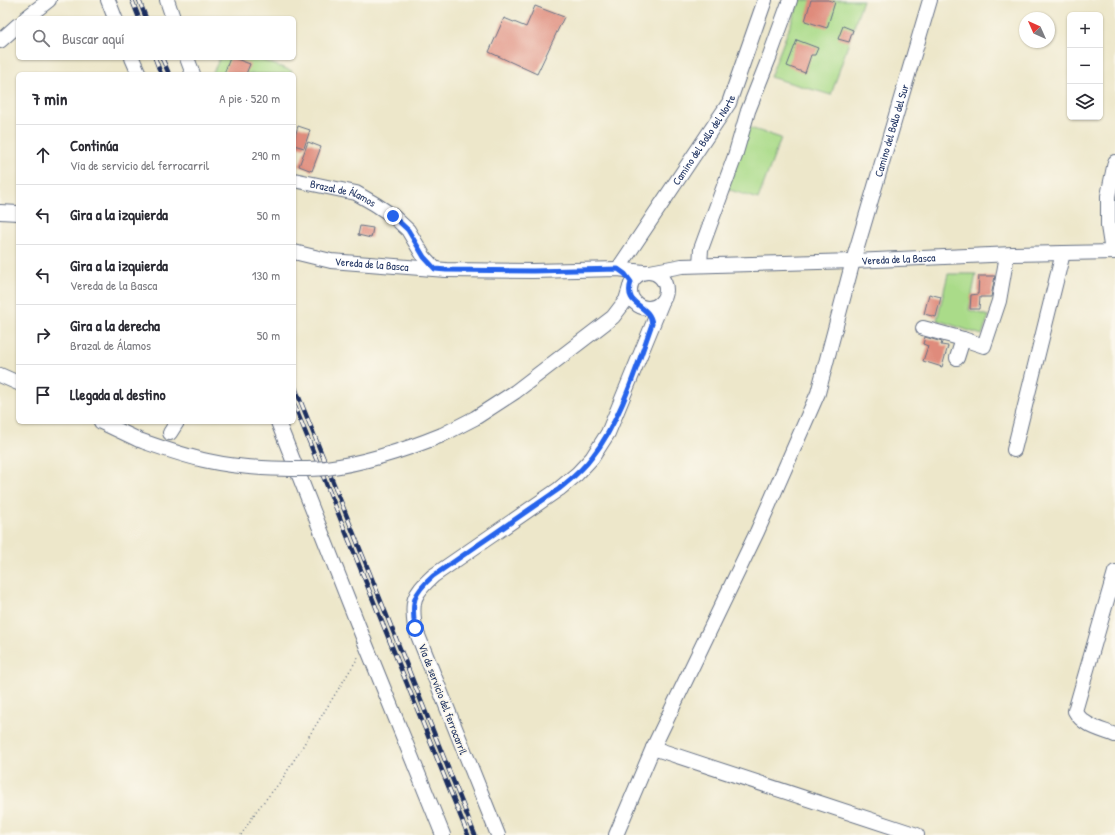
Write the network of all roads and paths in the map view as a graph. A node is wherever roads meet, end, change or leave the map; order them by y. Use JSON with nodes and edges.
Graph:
{"nodes":[{"id":1,"x":49,"y":0,"type":"edge"},
{"id":2,"x":108,"y":0,"type":"edge"},
{"id":3,"x":167,"y":0,"type":"edge"},
{"id":4,"x":765,"y":0,"type":"edge"},
{"id":5,"x":790,"y":0,"type":"edge"},
{"id":6,"x":930,"y":0,"type":"edge"},
{"id":7,"x":29,"y":16,"type":"edge"},
{"id":8,"x":114,"y":16,"type":"edge"},
{"id":9,"x":172,"y":16,"type":"edge"},
{"id":10,"x":16,"y":27,"type":"edge"},
{"id":11,"x":0,"y":41,"type":"edge"},
{"id":12,"x":133,"y":60,"type":"edge"},
{"id":13,"x":188,"y":60,"type":"edge"},
{"id":14,"x":138,"y":72,"type":"edge"},
{"id":15,"x":192,"y":72,"type":"edge"},
{"id":16,"x":1115,"y":162,"type":"edge"},
{"id":17,"x":296,"y":180,"type":"edge"},
{"id":18,"x":0,"y":212,"type":"edge"},
{"id":19,"x":16,"y":213,"type":"edge"},
{"id":20,"x":296,"y":252,"type":"edge"},
{"id":21,"x":1113,"y":252,"type":"edge"},
{"id":22,"x":1063,"y":253,"type":"junction"},
{"id":23,"x":1007,"y":255,"type":"junction"},
{"id":24,"x":853,"y":261,"type":"junction"},
{"id":25,"x":700,"y":265,"type":"junction"},
{"id":26,"x":682,"y":266,"type":"junction"},
{"id":27,"x":435,"y":269,"type":"junction"},
{"id":28,"x":618,"y":269,"type":"junction"},
{"id":29,"x":647,"y":272,"type":"junction"},
{"id":30,"x":631,"y":284,"type":"junction"},
{"id":31,"x":666,"y":287,"type":"junction"},
{"id":32,"x":662,"y":302,"type":"junction"},
{"id":33,"x":643,"y":308,"type":"junction"},
{"id":34,"x":613,"y":316,"type":"junction"},
{"id":35,"x":652,"y":324,"type":"junction"},
{"id":36,"x":923,"y":328,"type":"dead end"},
{"id":37,"x":963,"y":339,"type":"junction"},
{"id":38,"x":957,"y":358,"type":"dead end"},
{"id":39,"x":0,"y":375,"type":"edge"},
{"id":40,"x":16,"y":382,"type":"edge"},
{"id":41,"x":105,"y":424,"type":"edge"},
{"id":42,"x":279,"y":424,"type":"edge"},
{"id":43,"x":1014,"y":450,"type":"dead end"},
{"id":44,"x":1115,"y":572,"type":"edge"},
{"id":45,"x":366,"y":644,"type":"junction"},
{"id":46,"x":1115,"y":735,"type":"edge"},
{"id":47,"x":653,"y":748,"type":"junction"},
{"id":48,"x":241,"y":835,"type":"edge"},
{"id":49,"x":443,"y":835,"type":"edge"},
{"id":50,"x":498,"y":835,"type":"edge"},
{"id":51,"x":616,"y":835,"type":"edge"},
{"id":52,"x":917,"y":835,"type":"edge"}],
"edges":[{"from":1,"to":7,"type":"street"},
{"from":2,"to":8,"type":"street"},
{"from":3,"to":9,"type":"street"},
{"from":4,"to":28,"type":"street","name":"Camino del Bollo del Norte"},
{"from":5,"to":25,"type":"street"},
{"from":6,"to":24,"type":"street","name":"Camino del Bollo del Sur"},
{"from":10,"to":11,"type":"street"},
{"from":12,"to":14,"type":"street"},
{"from":13,"to":15,"type":"street"},
{"from":16,"to":21,"type":"street"},
{"from":17,"to":27,"type":"street","name":"Brazal de Álamos"},
{"from":18,"to":19,"type":"street"},
{"from":20,"to":27,"type":"street","name":"Vereda de la Basca"},
{"from":21,"to":22,"type":"street","name":"Vereda de la Basca"},
{"from":22,"to":23,"type":"street","name":"Vereda de la Basca"},
{"from":22,"to":43,"type":"street"},
{"from":23,"to":24,"type":"street","name":"Vereda de la Basca"},
{"from":23,"to":37,"type":"street"},
{"from":24,"to":25,"type":"street","name":"Vereda de la Basca"},
{"from":24,"to":47,"type":"street","name":"Camino del Bollo del Sur"},
{"from":25,"to":26,"type":"street","name":"Vereda de la Basca"},
{"from":26,"to":29,"type":"street","name":"Vereda de la Basca"},
{"from":26,"to":31,"type":"street"},
{"from":27,"to":28,"type":"street","name":"Vereda de la Basca"},
{"from":28,"to":29,"type":"street","name":"Vereda de la Basca"},
{"from":28,"to":30,"type":"street"},
{"from":29,"to":30,"type":"street"},
{"from":29,"to":31,"type":"street"},
{"from":30,"to":33,"type":"street"},
{"from":30,"to":34,"type":"street"},
{"from":31,"to":32,"type":"street"},
{"from":32,"to":33,"type":"street"},
{"from":32,"to":35,"type":"street","name":"Vía de servicio del ferrocarril"},
{"from":33,"to":34,"type":"street"},
{"from":33,"to":35,"type":"street"},
{"from":34,"to":41,"type":"street","bridge":true},
{"from":35,"to":50,"type":"street","name":"Vía de servicio del ferrocarril"},
{"from":36,"to":37,"type":"street"},
{"from":37,"to":38,"type":"street"},
{"from":39,"to":40,"type":"street"},
{"from":42,"to":45,"type":"street"},
{"from":44,"to":46,"type":"street"},
{"from":45,"to":48,"type":"path"},
{"from":45,"to":49,"type":"street"},
{"from":47,"to":51,"type":"street","name":"Camino del Bollo del Sur"},
{"from":47,"to":52,"type":"street"}]}
